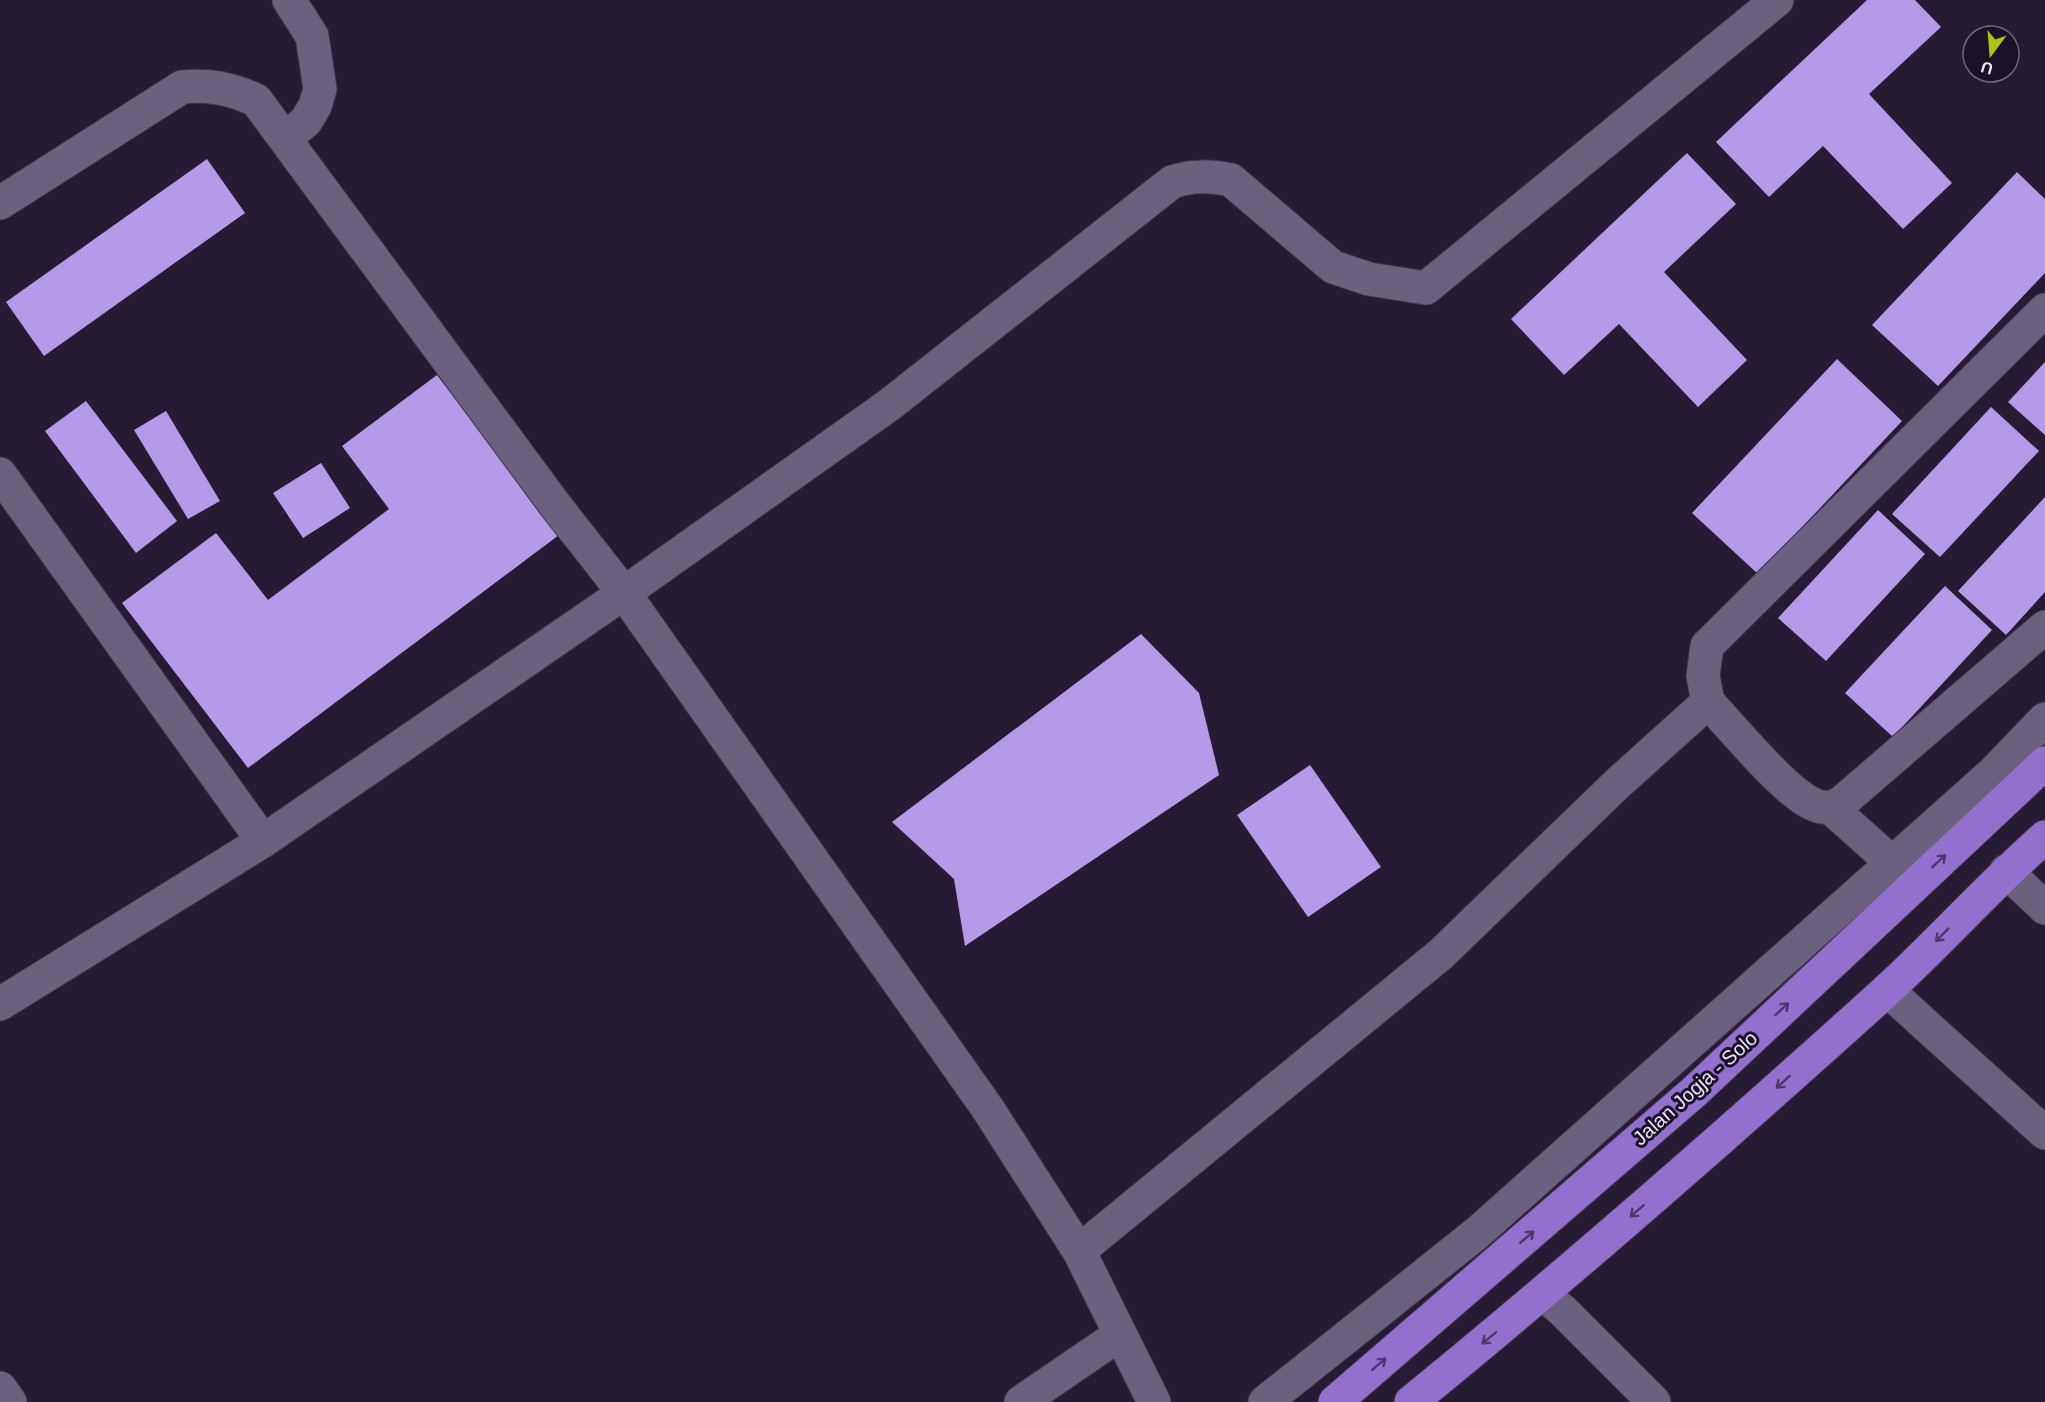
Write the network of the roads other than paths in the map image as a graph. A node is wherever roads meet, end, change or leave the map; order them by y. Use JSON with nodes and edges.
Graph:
{"nodes":[{"id":1,"x":289,"y":0,"type":"edge"},
{"id":2,"x":1777,"y":0,"type":"edge"},
{"id":3,"x":286,"y":138,"type":"junction"},
{"id":4,"x":0,"y":203,"type":"edge"},
{"id":5,"x":2045,"y":310,"type":"edge"},
{"id":6,"x":0,"y":474,"type":"edge"},
{"id":7,"x":624,"y":593,"type":"junction"},
{"id":8,"x":2045,"y":627,"type":"edge"},
{"id":9,"x":1708,"y":702,"type":"junction"},
{"id":10,"x":2045,"y":719,"type":"edge"},
{"id":11,"x":2045,"y":763,"type":"edge"},
{"id":12,"x":1831,"y":808,"type":"junction"},
{"id":13,"x":2045,"y":837,"type":"edge"},
{"id":14,"x":263,"y":841,"type":"junction"},
{"id":15,"x":2006,"y":872,"type":"junction"},
{"id":16,"x":1903,"y":874,"type":"junction"},
{"id":17,"x":2045,"y":908,"type":"edge"},
{"id":18,"x":1887,"y":990,"type":"junction"},
{"id":19,"x":0,"y":1004,"type":"edge"},
{"id":20,"x":2045,"y":1132,"type":"edge"},
{"id":21,"x":1079,"y":1251,"type":"junction"},
{"id":22,"x":1543,"y":1294,"type":"junction"},
{"id":23,"x":1119,"y":1335,"type":"junction"},
{"id":24,"x":0,"y":1388,"type":"edge"},
{"id":25,"x":10,"y":1402,"type":"edge"},
{"id":26,"x":1021,"y":1402,"type":"edge"},
{"id":27,"x":1154,"y":1402,"type":"edge"},
{"id":28,"x":1265,"y":1402,"type":"edge"},
{"id":29,"x":1335,"y":1402,"type":"edge"},
{"id":30,"x":1411,"y":1402,"type":"edge"},
{"id":31,"x":1654,"y":1402,"type":"edge"}],
"edges":[{"from":1,"to":3,"type":"street"},
{"from":2,"to":7,"type":"street"},
{"from":3,"to":4,"type":"street"},
{"from":3,"to":7,"type":"street"},
{"from":5,"to":9,"type":"street"},
{"from":6,"to":14,"type":"street"},
{"from":7,"to":14,"type":"street"},
{"from":7,"to":21,"type":"street"},
{"from":8,"to":12,"type":"street"},
{"from":9,"to":12,"type":"street"},
{"from":9,"to":21,"type":"street"},
{"from":10,"to":16,"type":"street"},
{"from":16,"to":11,"type":"highway","name":"Jalan Jogja - Solo","one_way":true},
{"from":12,"to":16,"type":"street"},
{"from":13,"to":15,"type":"highway"},
{"from":14,"to":19,"type":"street"},
{"from":15,"to":17,"type":"street"},
{"from":15,"to":18,"type":"highway","one_way":true},
{"from":16,"to":28,"type":"street"},
{"from":29,"to":16,"type":"highway","name":"Jalan Jogja - Solo","one_way":true},
{"from":18,"to":20,"type":"street"},
{"from":18,"to":22,"type":"highway","one_way":true},
{"from":21,"to":23,"type":"street"},
{"from":22,"to":30,"type":"highway","one_way":true},
{"from":22,"to":31,"type":"street"},
{"from":23,"to":26,"type":"street"},
{"from":23,"to":27,"type":"street"},
{"from":24,"to":25,"type":"street"}]}
